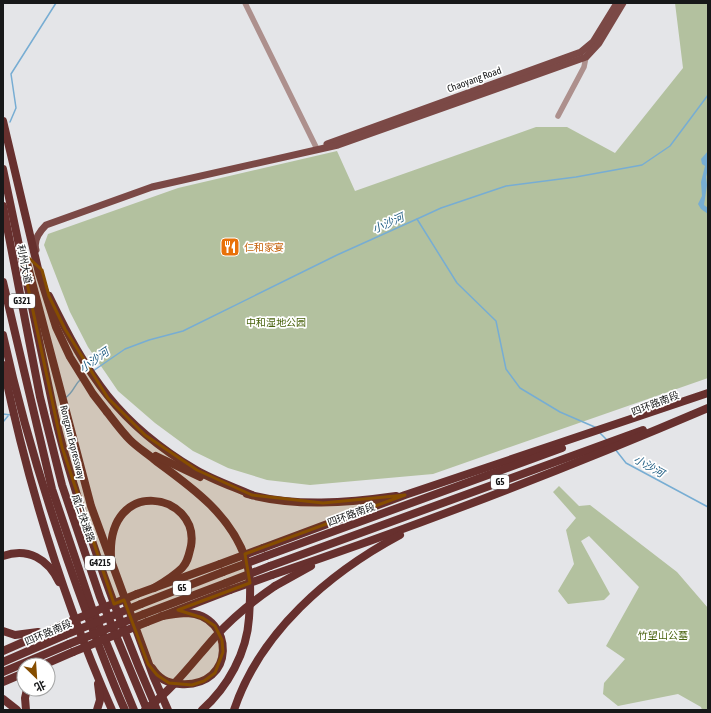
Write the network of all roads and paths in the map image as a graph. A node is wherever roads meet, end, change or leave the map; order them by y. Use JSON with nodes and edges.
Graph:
{"nodes":[{"id":1,"x":245,"y":3,"type":"edge"},
{"id":2,"x":617,"y":3,"type":"edge"},
{"id":3,"x":623,"y":3,"type":"edge"},
{"id":4,"x":586,"y":57,"type":"junction"},
{"id":5,"x":558,"y":116,"type":"dead end"},
{"id":6,"x":3,"y":121,"type":"edge"},
{"id":7,"x":317,"y":148,"type":"junction"},
{"id":8,"x":3,"y":169,"type":"edge"},
{"id":9,"x":3,"y":206,"type":"edge"},
{"id":10,"x":10,"y":236,"type":"junction"},
{"id":11,"x":25,"y":257,"type":"junction"},
{"id":12,"x":42,"y":270,"type":"junction"},
{"id":13,"x":3,"y":282,"type":"edge"},
{"id":14,"x":49,"y":296,"type":"joint"},
{"id":15,"x":3,"y":335,"type":"edge"},
{"id":16,"x":3,"y":365,"type":"edge"},
{"id":17,"x":708,"y":393,"type":"edge"},
{"id":18,"x":40,"y":397,"type":"joint"},
{"id":19,"x":708,"y":408,"type":"edge"},
{"id":20,"x":20,"y":420,"type":"junction"},
{"id":21,"x":634,"y":436,"type":"junction"},
{"id":22,"x":580,"y":438,"type":"junction"},
{"id":23,"x":141,"y":449,"type":"junction"},
{"id":24,"x":252,"y":495,"type":"junction"},
{"id":25,"x":388,"y":500,"type":"junction"},
{"id":26,"x":402,"y":532,"type":"junction"},
{"id":27,"x":356,"y":546,"type":"junction"},
{"id":28,"x":3,"y":556,"type":"edge"},
{"id":29,"x":111,"y":566,"type":"junction"},
{"id":30,"x":228,"y":586,"type":"junction"},
{"id":31,"x":154,"y":588,"type":"junction"},
{"id":32,"x":68,"y":598,"type":"junction"},
{"id":33,"x":162,"y":616,"type":"junction"},
{"id":34,"x":62,"y":625,"type":"junction"},
{"id":35,"x":3,"y":631,"type":"edge"},
{"id":36,"x":3,"y":651,"type":"edge"},
{"id":37,"x":56,"y":660,"type":"edge"},
{"id":38,"x":3,"y":662,"type":"edge"},
{"id":39,"x":148,"y":664,"type":"junction"},
{"id":40,"x":5,"y":671,"type":"edge"},
{"id":41,"x":97,"y":675,"type":"junction"},
{"id":42,"x":16,"y":676,"type":"edge"},
{"id":43,"x":3,"y":682,"type":"edge"},
{"id":44,"x":25,"y":697,"type":"edge"},
{"id":45,"x":3,"y":699,"type":"edge"},
{"id":46,"x":17,"y":710,"type":"edge"},
{"id":47,"x":26,"y":710,"type":"edge"},
{"id":48,"x":97,"y":710,"type":"edge"},
{"id":49,"x":112,"y":710,"type":"edge"},
{"id":50,"x":125,"y":710,"type":"edge"},
{"id":51,"x":134,"y":710,"type":"edge"},
{"id":52,"x":146,"y":710,"type":"edge"},
{"id":53,"x":157,"y":710,"type":"edge"},
{"id":54,"x":168,"y":710,"type":"edge"},
{"id":55,"x":202,"y":710,"type":"edge"},
{"id":56,"x":234,"y":710,"type":"edge"}],
"edges":[{"from":1,"to":7,"type":"street"},
{"from":2,"to":7,"type":"main road","name":"Chaoyang Road"},
{"from":3,"to":4,"type":"main road"},
{"from":4,"to":5,"type":"street"},
{"from":4,"to":7,"type":"main road"},
{"from":6,"to":23,"type":"highway","bridge":true},
{"from":7,"to":12,"type":"main road"},
{"from":8,"to":53,"type":"highway","name":"Rongzun Expressway","number":"G4215","bridge":true},
{"from":9,"to":10,"type":"highway","name":"利州大道","number":"G321"},
{"from":10,"to":11,"type":"highway"},
{"from":10,"to":18,"type":"highway","name":"利州大道","number":"G321"},
{"from":11,"to":12,"type":"highway"},
{"from":11,"to":29,"type":"highway"},
{"from":12,"to":14,"type":"main road"},
{"from":13,"to":51,"type":"highway","name":"成仁快速路","number":"G321"},
{"from":14,"to":24,"type":"highway"},
{"from":15,"to":20,"type":"highway","number":"G4215"},
{"from":16,"to":20,"type":"highway"},
{"from":17,"to":22,"type":"highway"},
{"from":18,"to":52,"type":"highway","name":"成仁快速路","number":"G321"},
{"from":19,"to":21,"type":"highway","name":"四环路南段","number":"G5"},
{"from":20,"to":32,"type":"highway"},
{"from":20,"to":50,"type":"highway","number":"G4215"},
{"from":21,"to":26,"type":"highway"},
{"from":21,"to":30,"type":"highway","name":"四环路南段","number":"G5","bridge":true},
{"from":22,"to":25,"type":"highway"},
{"from":22,"to":38,"type":"highway","name":"四环路南段","number":"G5","bridge":true},
{"from":23,"to":24,"type":"highway"},
{"from":23,"to":55,"type":"highway"},
{"from":24,"to":25,"type":"highway"},
{"from":25,"to":31,"type":"highway","bridge":true},
{"from":26,"to":27,"type":"highway"},
{"from":26,"to":56,"type":"highway"},
{"from":27,"to":30,"type":"highway","bridge":true},
{"from":27,"to":52,"type":"highway","bridge":true},
{"from":28,"to":32,"type":"highway"},
{"from":29,"to":31,"type":"highway"},
{"from":29,"to":39,"type":"highway"},
{"from":30,"to":33,"type":"highway"},
{"from":30,"to":40,"type":"highway","name":"四环路南段","number":"G5","bridge":true},
{"from":31,"to":34,"type":"highway","bridge":true},
{"from":32,"to":41,"type":"highway"},
{"from":33,"to":37,"type":"highway","bridge":true},
{"from":33,"to":39,"type":"highway"},
{"from":34,"to":35,"type":"highway"},
{"from":34,"to":36,"type":"highway"},
{"from":39,"to":54,"type":"highway"},
{"from":41,"to":48,"type":"highway"},
{"from":41,"to":49,"type":"highway"},
{"from":42,"to":43,"type":"highway"},
{"from":44,"to":47,"type":"highway"},
{"from":45,"to":46,"type":"highway"}]}
